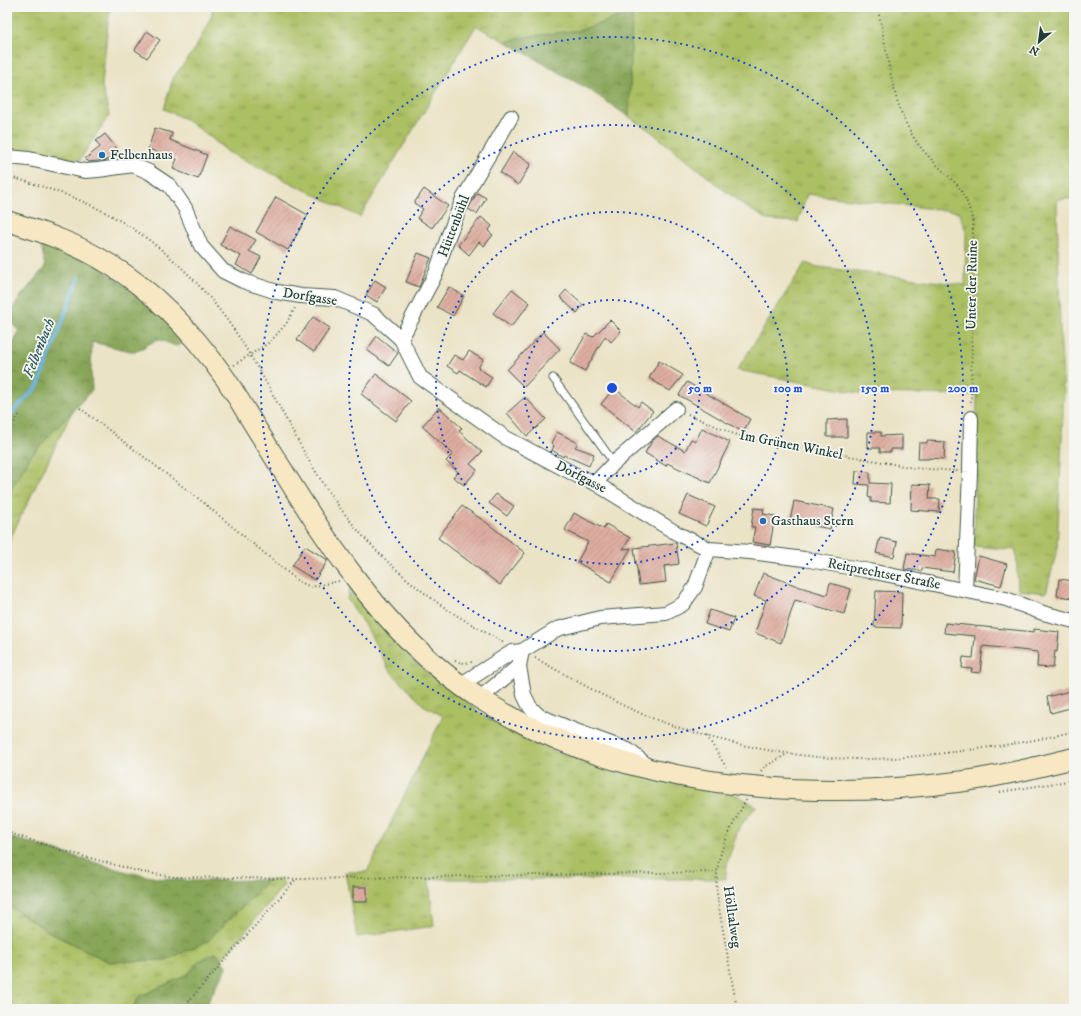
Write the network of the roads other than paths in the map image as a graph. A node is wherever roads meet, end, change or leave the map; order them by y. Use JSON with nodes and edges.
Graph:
{"nodes":[{"id":1,"x":511,"y":117,"type":"dead end"},
{"id":2,"x":7,"y":157,"type":"edge"},
{"id":3,"x":7,"y":221,"type":"edge"},
{"id":4,"x":401,"y":339,"type":"junction"},
{"id":5,"x":553,"y":378,"type":"dead end"},
{"id":6,"x":676,"y":409,"type":"road end"},
{"id":7,"x":971,"y":418,"type":"road end"},
{"id":8,"x":614,"y":463,"type":"junction"},
{"id":9,"x":595,"y":483,"type":"junction"},
{"id":10,"x":690,"y":540,"type":"junction"},
{"id":11,"x":709,"y":549,"type":"junction"},
{"id":12,"x":702,"y":567,"type":"junction"},
{"id":13,"x":965,"y":590,"type":"junction"},
{"id":14,"x":1074,"y":621,"type":"edge"},
{"id":15,"x":522,"y":651,"type":"junction"},
{"id":16,"x":519,"y":666,"type":"junction"},
{"id":17,"x":460,"y":685,"type":"junction"},
{"id":18,"x":480,"y":698,"type":"junction"},
{"id":19,"x":576,"y":731,"type":"junction"},
{"id":20,"x":547,"y":735,"type":"junction"},
{"id":21,"x":1074,"y":758,"type":"edge"},
{"id":22,"x":652,"y":769,"type":"junction"}],
"edges":[{"from":1,"to":4,"type":"street","name":"Hüttenbühl"},
{"from":2,"to":4,"type":"street","name":"Dorfgasse"},
{"from":3,"to":17,"type":"main road"},
{"from":4,"to":9,"type":"street","name":"Dorfgasse"},
{"from":5,"to":8,"type":"lane"},
{"from":6,"to":8,"type":"street"},
{"from":7,"to":13,"type":"street"},
{"from":8,"to":9,"type":"street"},
{"from":9,"to":10,"type":"street","name":"Dorfgasse"},
{"from":10,"to":11,"type":"street","name":"Dorfgasse"},
{"from":10,"to":12,"type":"street"},
{"from":11,"to":12,"type":"street"},
{"from":11,"to":13,"type":"street","name":"Reitprechtser Straße"},
{"from":12,"to":15,"type":"street"},
{"from":13,"to":14,"type":"street","name":"Reitprechtser Straße"},
{"from":15,"to":16,"type":"street"},
{"from":15,"to":17,"type":"street"},
{"from":16,"to":18,"type":"street"},
{"from":16,"to":19,"type":"street"},
{"from":17,"to":18,"type":"main road"},
{"from":18,"to":20,"type":"main road"},
{"from":19,"to":20,"type":"lane"},
{"from":19,"to":22,"type":"street"},
{"from":20,"to":22,"type":"main road"},
{"from":21,"to":22,"type":"main road"}]}
